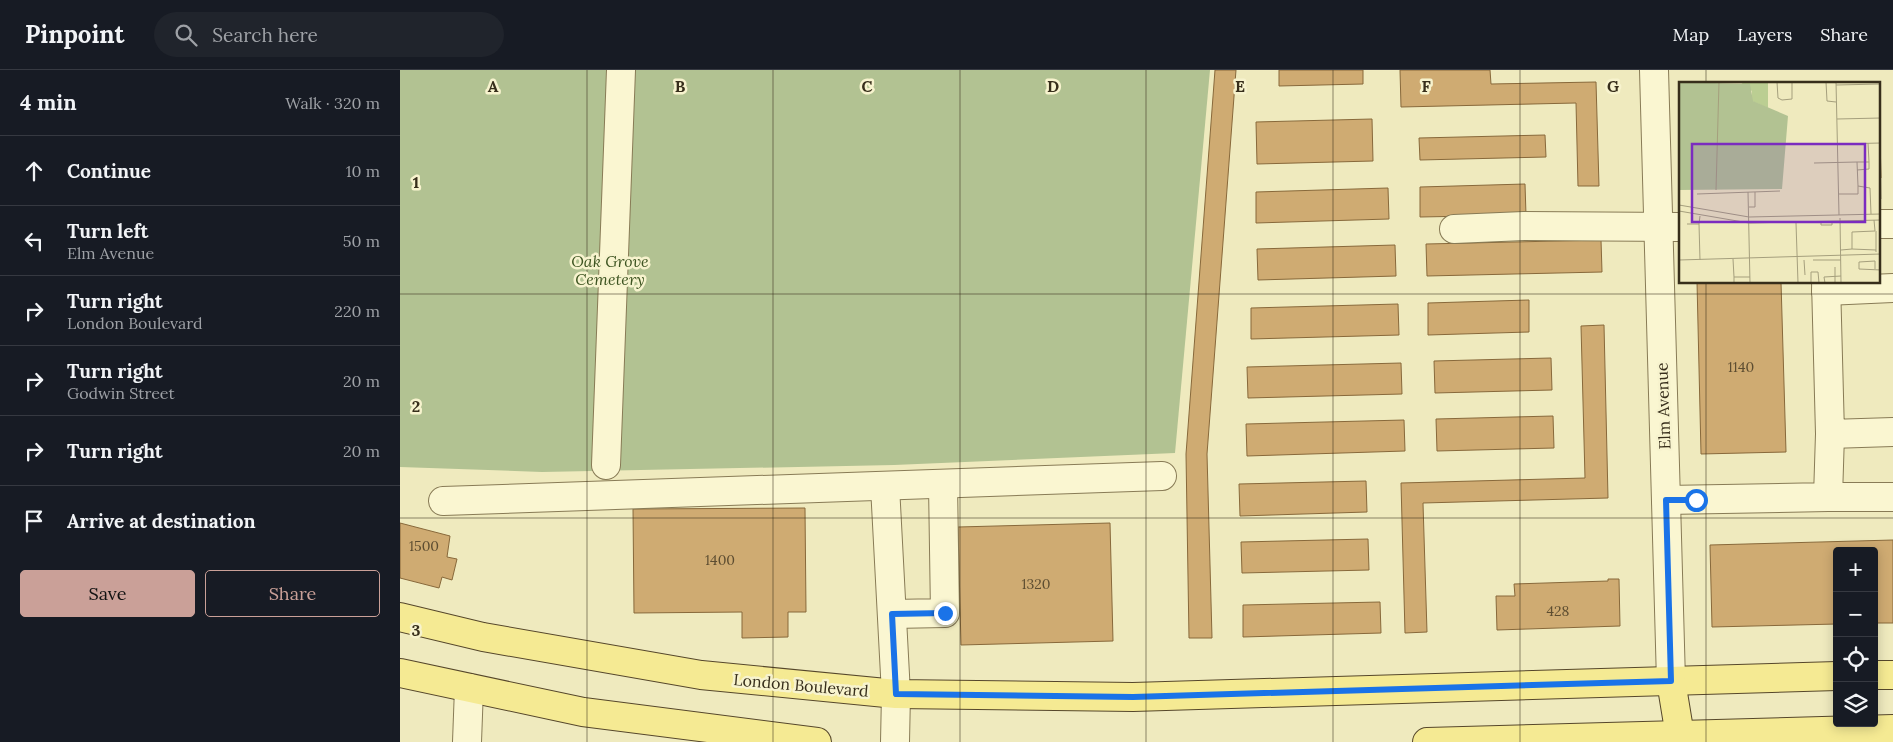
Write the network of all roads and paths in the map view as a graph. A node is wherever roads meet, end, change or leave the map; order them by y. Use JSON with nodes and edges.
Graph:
{"nodes":[{"id":1,"x":621,"y":70,"type":"edge"},
{"id":2,"x":1654,"y":70,"type":"edge"},
{"id":3,"x":1880,"y":224,"type":"edge"},
{"id":4,"x":1893,"y":224,"type":"edge"},
{"id":5,"x":1670,"y":227,"type":"edge"},
{"id":6,"x":1454,"y":229,"type":"dead end"},
{"id":7,"x":1826,"y":287,"type":"edge"},
{"id":8,"x":1893,"y":288,"type":"edge"},
{"id":9,"x":1893,"y":432,"type":"edge"},
{"id":10,"x":1830,"y":434,"type":"junction"},
{"id":11,"x":606,"y":465,"type":"dead end"},
{"id":12,"x":1162,"y":476,"type":"dead end"},
{"id":13,"x":943,"y":484,"type":"junction"},
{"id":14,"x":884,"y":486,"type":"junction"},
{"id":15,"x":1893,"y":496,"type":"edge"},
{"id":16,"x":1828,"y":498,"type":"junction"},
{"id":17,"x":1666,"y":500,"type":"junction"},
{"id":18,"x":442,"y":501,"type":"dead end"},
{"id":19,"x":892,"y":614,"type":"junction"},
{"id":20,"x":400,"y":617,"type":"edge"},
{"id":21,"x":400,"y":673,"type":"edge"},
{"id":22,"x":1878,"y":675,"type":"edge"},
{"id":23,"x":1893,"y":675,"type":"edge"},
{"id":24,"x":1833,"y":676,"type":"edge"},
{"id":25,"x":1671,"y":681,"type":"junction"},
{"id":26,"x":469,"y":688,"type":"junction"},
{"id":27,"x":896,"y":694,"type":"junction"},
{"id":28,"x":1893,"y":729,"type":"edge"},
{"id":29,"x":1681,"y":738,"type":"edge"},
{"id":30,"x":1606,"y":739,"type":"edge"},
{"id":31,"x":1511,"y":741,"type":"edge"},
{"id":32,"x":467,"y":742,"type":"edge"},
{"id":33,"x":817,"y":742,"type":"edge"},
{"id":34,"x":895,"y":742,"type":"edge"},
{"id":35,"x":1427,"y":742,"type":"edge"}],
"edges":[{"from":1,"to":11,"type":"street"},
{"from":2,"to":5,"type":"street","name":"Elm Avenue"},
{"from":3,"to":4,"type":"street"},
{"from":5,"to":6,"type":"street"},
{"from":5,"to":17,"type":"street","name":"Elm Avenue"},
{"from":7,"to":8,"type":"street"},
{"from":7,"to":10,"type":"street"},
{"from":9,"to":10,"type":"street"},
{"from":10,"to":16,"type":"street"},
{"from":12,"to":13,"type":"street"},
{"from":13,"to":14,"type":"street"},
{"from":13,"to":19,"type":"street"},
{"from":14,"to":18,"type":"street"},
{"from":14,"to":19,"type":"street"},
{"from":15,"to":16,"type":"street"},
{"from":16,"to":17,"type":"street"},
{"from":17,"to":25,"type":"street","name":"Elm Avenue"},
{"from":19,"to":27,"type":"street"},
{"from":20,"to":27,"type":"main road","name":"London Boulevard"},
{"from":21,"to":26,"type":"main road"},
{"from":22,"to":23,"type":"main road"},
{"from":24,"to":25,"type":"main road","name":"London Boulevard"},
{"from":25,"to":27,"type":"main road","name":"London Boulevard"},
{"from":25,"to":29,"type":"main road","name":"Elm Avenue"},
{"from":26,"to":32,"type":"street"},
{"from":26,"to":33,"type":"main road"},
{"from":27,"to":34,"type":"street"},
{"from":28,"to":29,"type":"main road"},
{"from":29,"to":30,"type":"main road"},
{"from":30,"to":31,"type":"main road"},
{"from":31,"to":35,"type":"main road"}]}
